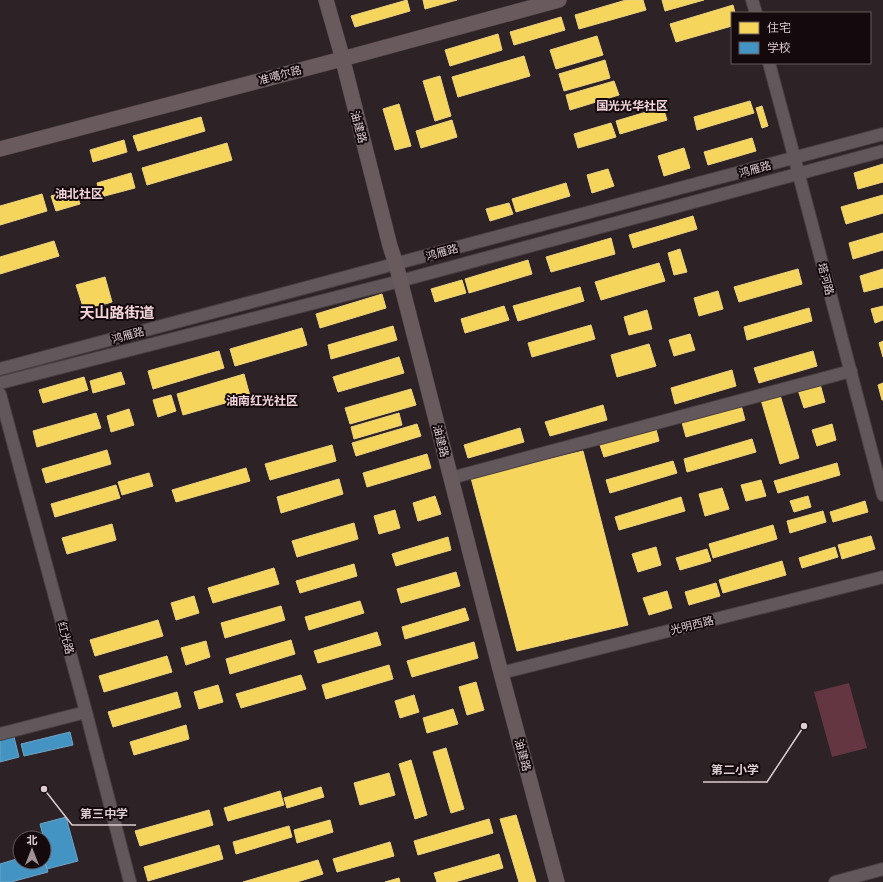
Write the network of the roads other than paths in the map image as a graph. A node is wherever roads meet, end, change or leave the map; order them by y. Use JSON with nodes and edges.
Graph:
{"nodes":[{"id":1,"x":326,"y":0,"type":"edge"},
{"id":2,"x":521,"y":0,"type":"edge"},
{"id":3,"x":559,"y":0,"type":"edge"},
{"id":4,"x":752,"y":0,"type":"edge"},
{"id":5,"x":756,"y":12,"type":"edge"},
{"id":6,"x":341,"y":54,"type":"junction"},
{"id":7,"x":769,"y":64,"type":"edge"},
{"id":8,"x":883,"y":134,"type":"edge"},
{"id":9,"x":0,"y":140,"type":"edge"},
{"id":10,"x":0,"y":149,"type":"edge"},
{"id":11,"x":883,"y":151,"type":"edge"},
{"id":12,"x":795,"y":158,"type":"junction"},
{"id":13,"x":799,"y":174,"type":"junction"},
{"id":14,"x":396,"y":264,"type":"junction"},
{"id":15,"x":400,"y":281,"type":"junction"},
{"id":16,"x":0,"y":369,"type":"edge"},
{"id":17,"x":851,"y":371,"type":"junction"},
{"id":18,"x":0,"y":383,"type":"edge"},
{"id":19,"x":0,"y":394,"type":"edge"},
{"id":20,"x":450,"y":478,"type":"junction"},
{"id":21,"x":883,"y":494,"type":"edge"},
{"id":22,"x":883,"y":577,"type":"edge"},
{"id":23,"x":501,"y":674,"type":"junction"},
{"id":24,"x":86,"y":712,"type":"junction"},
{"id":25,"x":0,"y":734,"type":"edge"},
{"id":26,"x":883,"y":869,"type":"edge"},
{"id":27,"x":130,"y":882,"type":"edge"},
{"id":28,"x":557,"y":882,"type":"edge"},
{"id":29,"x":835,"y":882,"type":"edge"}],
"edges":[{"from":1,"to":6,"type":"main road","name":"油建路"},
{"from":2,"to":6,"type":"main road","name":"准噶尔路"},
{"from":3,"to":6,"type":"main road","name":"准噶尔路"},
{"from":4,"to":5,"type":"street"},
{"from":6,"to":9,"type":"main road","name":"准噶尔路"},
{"from":6,"to":10,"type":"main road","name":"准噶尔路"},
{"from":6,"to":14,"type":"main road","name":"油建路"},
{"from":7,"to":12,"type":"street","name":"塔河路"},
{"from":8,"to":12,"type":"street","name":"鸿雁路"},
{"from":11,"to":13,"type":"street","name":"鸿雁路"},
{"from":12,"to":13,"type":"street","name":"塔河路"},
{"from":12,"to":14,"type":"street","name":"鸿雁路"},
{"from":13,"to":15,"type":"street","name":"鸿雁路"},
{"from":13,"to":17,"type":"street","name":"塔河路"},
{"from":14,"to":15,"type":"main road","name":"油建路"},
{"from":14,"to":16,"type":"street","name":"鸿雁路"},
{"from":15,"to":18,"type":"street","name":"鸿雁路"},
{"from":15,"to":20,"type":"main road","name":"油建路"},
{"from":17,"to":20,"type":"street"},
{"from":17,"to":21,"type":"street","name":"塔河路"},
{"from":19,"to":24,"type":"street","name":"红光路"},
{"from":20,"to":23,"type":"main road","name":"油建路"},
{"from":22,"to":23,"type":"street","name":"光明西路"},
{"from":23,"to":28,"type":"main road","name":"油建路"},
{"from":24,"to":25,"type":"street"},
{"from":24,"to":27,"type":"street","name":"红光路"},
{"from":26,"to":29,"type":"street"}]}
